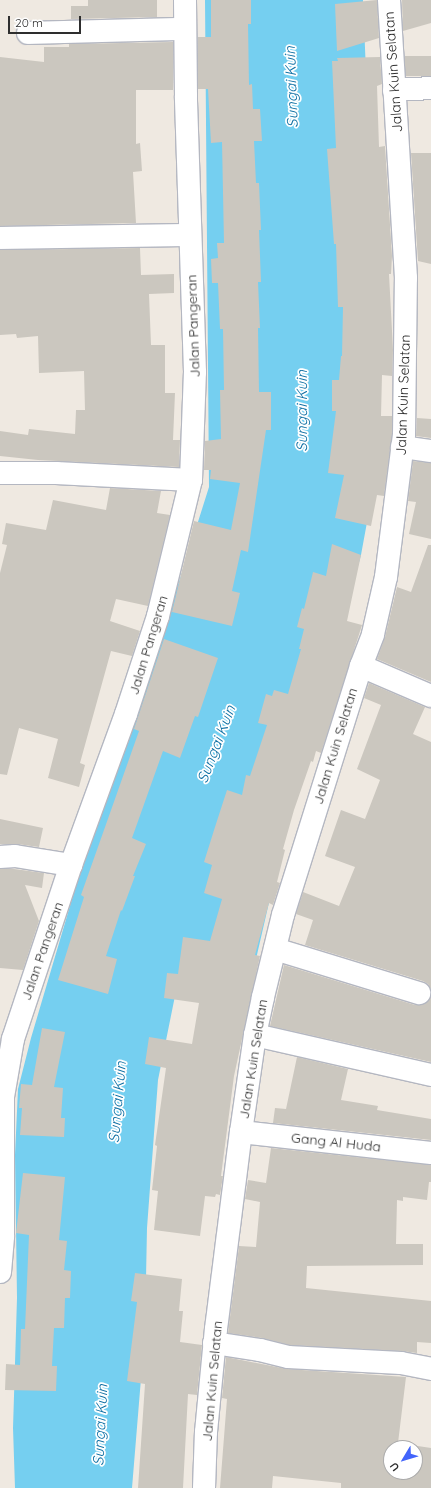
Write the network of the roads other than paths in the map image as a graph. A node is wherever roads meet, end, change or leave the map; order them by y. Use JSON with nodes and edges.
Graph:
{"nodes":[{"id":1,"x":185,"y":0,"type":"edge"},
{"id":2,"x":389,"y":0,"type":"edge"},
{"id":3,"x":185,"y":30,"type":"junction"},
{"id":4,"x":28,"y":33,"type":"dead end"},
{"id":5,"x":431,"y":88,"type":"edge"},
{"id":6,"x":394,"y":90,"type":"junction"},
{"id":7,"x":190,"y":235,"type":"junction"},
{"id":8,"x":0,"y":238,"type":"edge"},
{"id":9,"x":402,"y":447,"type":"junction"},
{"id":10,"x":431,"y":451,"type":"edge"},
{"id":11,"x":0,"y":473,"type":"edge"},
{"id":12,"x":191,"y":480,"type":"junction"},
{"id":13,"x":361,"y":666,"type":"junction"},
{"id":14,"x":431,"y":696,"type":"edge"},
{"id":15,"x":0,"y":857,"type":"edge"},
{"id":16,"x":71,"y":865,"type":"junction"},
{"id":17,"x":275,"y":949,"type":"junction"},
{"id":18,"x":418,"y":993,"type":"dead end"},
{"id":19,"x":255,"y":1035,"type":"junction"},
{"id":20,"x":431,"y":1075,"type":"edge"},
{"id":21,"x":241,"y":1132,"type":"junction"},
{"id":22,"x":431,"y":1154,"type":"edge"},
{"id":23,"x":1,"y":1236,"type":"edge"},
{"id":24,"x":0,"y":1272,"type":"edge"},
{"id":25,"x":214,"y":1343,"type":"junction"},
{"id":26,"x":431,"y":1369,"type":"edge"},
{"id":27,"x":204,"y":1488,"type":"edge"}],
"edges":[{"from":1,"to":3,"type":"street","name":"Jalan Pangeran"},
{"from":2,"to":6,"type":"street","name":"Jalan Kuin Selatan"},
{"from":3,"to":4,"type":"street"},
{"from":3,"to":7,"type":"street","name":"Jalan Pangeran"},
{"from":5,"to":6,"type":"street"},
{"from":6,"to":9,"type":"street","name":"Jalan Kuin Selatan"},
{"from":7,"to":8,"type":"street"},
{"from":7,"to":12,"type":"street","name":"Jalan Pangeran"},
{"from":9,"to":10,"type":"street"},
{"from":9,"to":13,"type":"street","name":"Jalan Kuin Selatan"},
{"from":11,"to":12,"type":"street"},
{"from":12,"to":16,"type":"street","name":"Jalan Pangeran"},
{"from":13,"to":14,"type":"street"},
{"from":13,"to":17,"type":"street","name":"Jalan Kuin Selatan"},
{"from":15,"to":16,"type":"street"},
{"from":16,"to":23,"type":"street","name":"Jalan Pangeran"},
{"from":17,"to":18,"type":"street"},
{"from":17,"to":19,"type":"street","name":"Jalan Kuin Selatan"},
{"from":19,"to":20,"type":"street"},
{"from":19,"to":21,"type":"street","name":"Jalan Kuin Selatan"},
{"from":21,"to":22,"type":"street","name":"Gang Al Huda"},
{"from":21,"to":25,"type":"street","name":"Jalan Kuin Selatan"},
{"from":23,"to":24,"type":"street","name":"Jalan Pangeran"},
{"from":25,"to":26,"type":"street"},
{"from":25,"to":27,"type":"street","name":"Jalan Kuin Selatan"}]}
